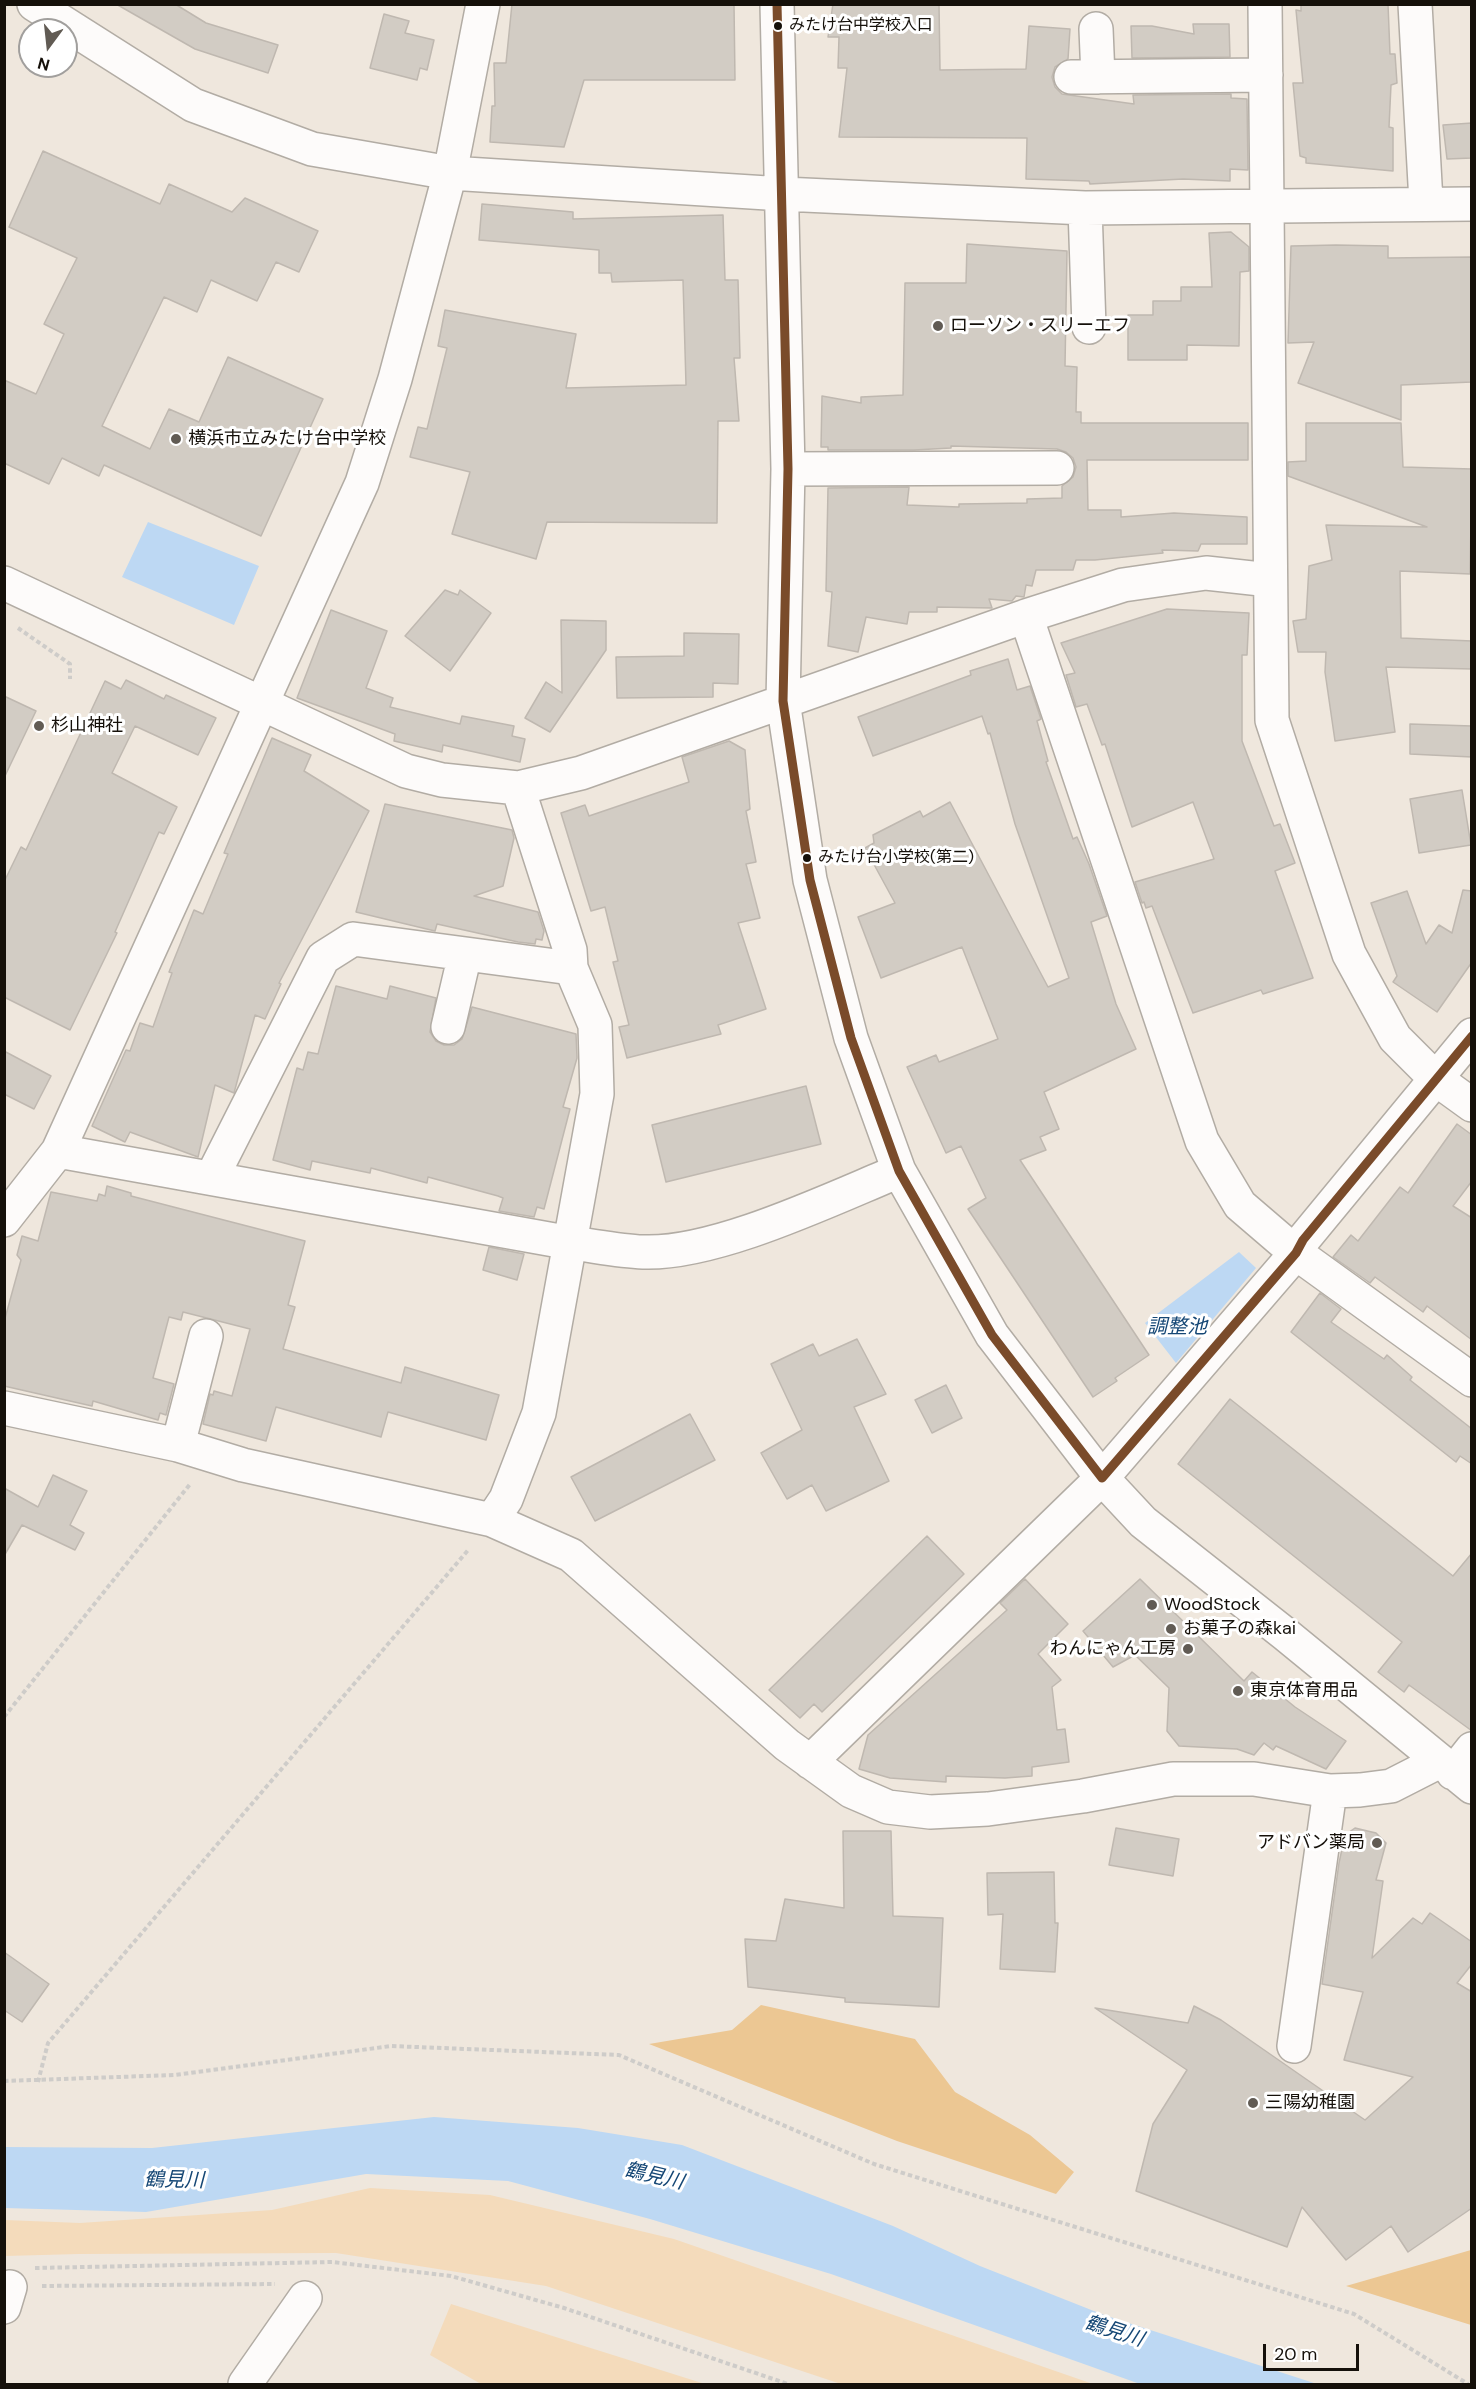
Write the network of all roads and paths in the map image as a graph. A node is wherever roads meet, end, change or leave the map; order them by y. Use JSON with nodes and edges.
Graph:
{"nodes":[{"id":1,"x":34,"y":4,"type":"edge"},
{"id":2,"x":483,"y":4,"type":"edge"},
{"id":3,"x":777,"y":4,"type":"edge"},
{"id":4,"x":1265,"y":4,"type":"edge"},
{"id":5,"x":1415,"y":4,"type":"edge"},
{"id":6,"x":1096,"y":28,"type":"dead end"},
{"id":7,"x":1266,"y":75,"type":"junction"},
{"id":8,"x":450,"y":173,"type":"junction"},
{"id":9,"x":783,"y":194,"type":"junction"},
{"id":10,"x":1426,"y":202,"type":"junction"},
{"id":11,"x":1472,"y":204,"type":"edge"},
{"id":12,"x":1269,"y":206,"type":"junction"},
{"id":13,"x":1085,"y":208,"type":"junction"},
{"id":14,"x":1089,"y":327,"type":"dead end"},
{"id":15,"x":1057,"y":468,"type":"dead end"},
{"id":16,"x":788,"y":469,"type":"junction"},
{"id":17,"x":1270,"y":580,"type":"junction"},
{"id":18,"x":4,"y":583,"type":"edge"},
{"id":19,"x":1026,"y":616,"type":"junction"},
{"id":20,"x":13,"y":625,"type":"dead end"},
{"id":21,"x":70,"y":679,"type":"dead end"},
{"id":22,"x":783,"y":701,"type":"junction"},
{"id":23,"x":260,"y":705,"type":"junction"},
{"id":24,"x":518,"y":788,"type":"junction"},
{"id":25,"x":465,"y":954,"type":"junction"},
{"id":26,"x":571,"y":968,"type":"junction"},
{"id":27,"x":448,"y":1027,"type":"dead end"},
{"id":28,"x":1472,"y":1035,"type":"edge"},
{"id":29,"x":1436,"y":1079,"type":"junction"},
{"id":30,"x":1472,"y":1104,"type":"edge"},
{"id":31,"x":58,"y":1151,"type":"junction"},
{"id":32,"x":899,"y":1171,"type":"junction"},
{"id":33,"x":212,"y":1177,"type":"junction"},
{"id":34,"x":4,"y":1220,"type":"edge"},
{"id":35,"x":571,"y":1243,"type":"junction"},
{"id":36,"x":1296,"y":1253,"type":"junction"},
{"id":37,"x":206,"y":1336,"type":"dead end"},
{"id":38,"x":1472,"y":1380,"type":"edge"},
{"id":39,"x":4,"y":1408,"type":"edge"},
{"id":40,"x":191,"y":1449,"type":"junction"},
{"id":41,"x":1102,"y":1478,"type":"junction"},
{"id":42,"x":492,"y":1520,"type":"junction"},
{"id":43,"x":4,"y":1717,"type":"edge"},
{"id":44,"x":810,"y":1762,"type":"junction"},
{"id":45,"x":1459,"y":1767,"type":"edge"},
{"id":46,"x":1330,"y":1791,"type":"junction"},
{"id":47,"x":1294,"y":2046,"type":"dead end"},
{"id":48,"x":4,"y":2081,"type":"edge"},
{"id":49,"x":38,"y":2082,"type":"junction"},
{"id":50,"x":15,"y":2287,"type":"edge"},
{"id":51,"x":305,"y":2298,"type":"joint"},
{"id":52,"x":245,"y":2385,"type":"edge"},
{"id":53,"x":788,"y":2385,"type":"edge"},
{"id":54,"x":1468,"y":2385,"type":"edge"}],
"edges":[{"from":1,"to":8,"type":"street"},
{"from":2,"to":8,"type":"street"},
{"from":3,"to":9,"type":"street"},
{"from":4,"to":7,"type":"street"},
{"from":5,"to":10,"type":"street"},
{"from":6,"to":7,"type":"street"},
{"from":7,"to":12,"type":"street"},
{"from":8,"to":9,"type":"street"},
{"from":8,"to":23,"type":"street"},
{"from":9,"to":13,"type":"street"},
{"from":9,"to":16,"type":"street"},
{"from":10,"to":11,"type":"street"},
{"from":10,"to":12,"type":"street"},
{"from":12,"to":13,"type":"street"},
{"from":12,"to":17,"type":"street"},
{"from":13,"to":14,"type":"street"},
{"from":15,"to":16,"type":"street"},
{"from":16,"to":22,"type":"street"},
{"from":17,"to":19,"type":"street"},
{"from":17,"to":29,"type":"street"},
{"from":18,"to":23,"type":"street"},
{"from":19,"to":22,"type":"street"},
{"from":19,"to":36,"type":"street"},
{"from":20,"to":21,"type":"path"},
{"from":22,"to":24,"type":"street"},
{"from":22,"to":32,"type":"street"},
{"from":23,"to":24,"type":"street"},
{"from":23,"to":31,"type":"street"},
{"from":24,"to":26,"type":"street"},
{"from":25,"to":26,"type":"street"},
{"from":25,"to":27,"type":"street"},
{"from":25,"to":33,"type":"street"},
{"from":26,"to":35,"type":"street"},
{"from":28,"to":29,"type":"street"},
{"from":29,"to":30,"type":"street"},
{"from":29,"to":36,"type":"street"},
{"from":31,"to":33,"type":"street"},
{"from":31,"to":34,"type":"street"},
{"from":32,"to":35,"type":"street"},
{"from":32,"to":41,"type":"street"},
{"from":33,"to":35,"type":"street"},
{"from":35,"to":42,"type":"street"},
{"from":36,"to":38,"type":"street"},
{"from":36,"to":41,"type":"street"},
{"from":37,"to":40,"type":"street"},
{"from":39,"to":40,"type":"street"},
{"from":40,"to":42,"type":"street"},
{"from":40,"to":43,"type":"path"},
{"from":41,"to":44,"type":"street"},
{"from":41,"to":45,"type":"street"},
{"from":42,"to":44,"type":"street"},
{"from":42,"to":49,"type":"path"},
{"from":44,"to":46,"type":"street"},
{"from":45,"to":46,"type":"street"},
{"from":46,"to":47,"type":"street"},
{"from":48,"to":49,"type":"path"},
{"from":49,"to":54,"type":"path"},
{"from":50,"to":51,"type":"path"},
{"from":50,"to":53,"type":"path"},
{"from":51,"to":52,"type":"street"}]}
